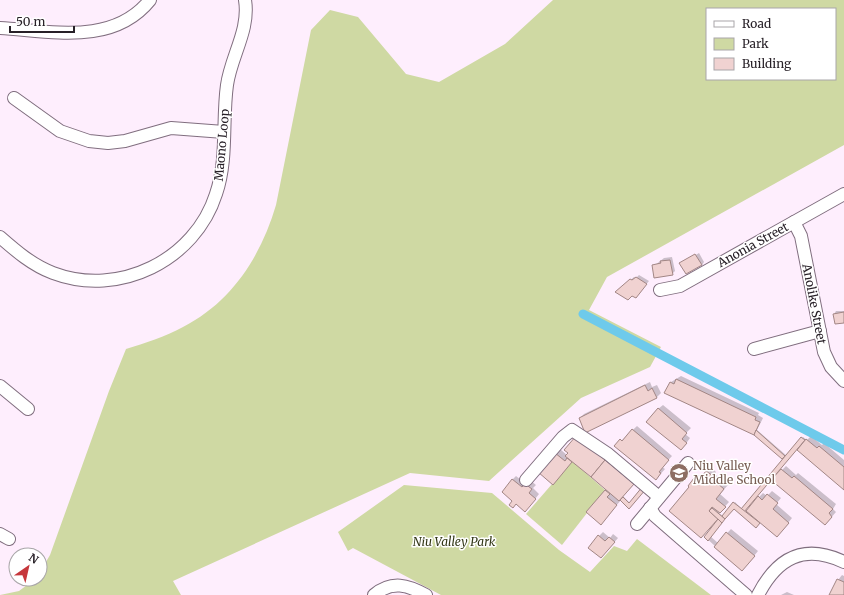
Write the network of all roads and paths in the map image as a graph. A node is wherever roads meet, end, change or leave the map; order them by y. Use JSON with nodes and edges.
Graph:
{"nodes":[{"id":1,"x":150,"y":0,"type":"edge"},
{"id":2,"x":244,"y":0,"type":"edge"},
{"id":3,"x":0,"y":28,"type":"edge"},
{"id":4,"x":14,"y":98,"type":"dead end"},
{"id":5,"x":224,"y":132,"type":"junction"},
{"id":6,"x":844,"y":194,"type":"edge"},
{"id":7,"x":794,"y":222,"type":"junction"},
{"id":8,"x":0,"y":237,"type":"edge"},
{"id":9,"x":660,"y":290,"type":"dead end"},
{"id":10,"x":820,"y":331,"type":"junction"},
{"id":11,"x":754,"y":349,"type":"dead end"},
{"id":12,"x":844,"y":380,"type":"edge"},
{"id":13,"x":0,"y":386,"type":"edge"},
{"id":14,"x":28,"y":409,"type":"dead end"},
{"id":15,"x":688,"y":464,"type":"dead end"},
{"id":16,"x":526,"y":480,"type":"dead end"},
{"id":17,"x":660,"y":497,"type":"junction"},
{"id":18,"x":650,"y":508,"type":"junction"},
{"id":19,"x":637,"y":524,"type":"dead end"},
{"id":20,"x":844,"y":562,"type":"edge"},
{"id":21,"x":422,"y":592,"type":"edge"},
{"id":22,"x":374,"y":595,"type":"edge"},
{"id":23,"x":746,"y":595,"type":"edge"},
{"id":24,"x":758,"y":595,"type":"edge"}],
"edges":[{"from":1,"to":3,"type":"street"},
{"from":2,"to":5,"type":"street","name":"Maono Loop"},
{"from":4,"to":5,"type":"street"},
{"from":5,"to":8,"type":"street","name":"Maono Loop"},
{"from":6,"to":7,"type":"street","name":"Anonia Street"},
{"from":7,"to":9,"type":"street","name":"Anonia Street"},
{"from":7,"to":10,"type":"street","name":"Anolike Street"},
{"from":10,"to":11,"type":"street"},
{"from":10,"to":12,"type":"street","name":"Anolike Street"},
{"from":13,"to":14,"type":"street"},
{"from":15,"to":17,"type":"street"},
{"from":16,"to":17,"type":"street"},
{"from":17,"to":18,"type":"street"},
{"from":18,"to":19,"type":"street"},
{"from":18,"to":23,"type":"street"},
{"from":20,"to":24,"type":"street"},
{"from":21,"to":22,"type":"street"}]}
